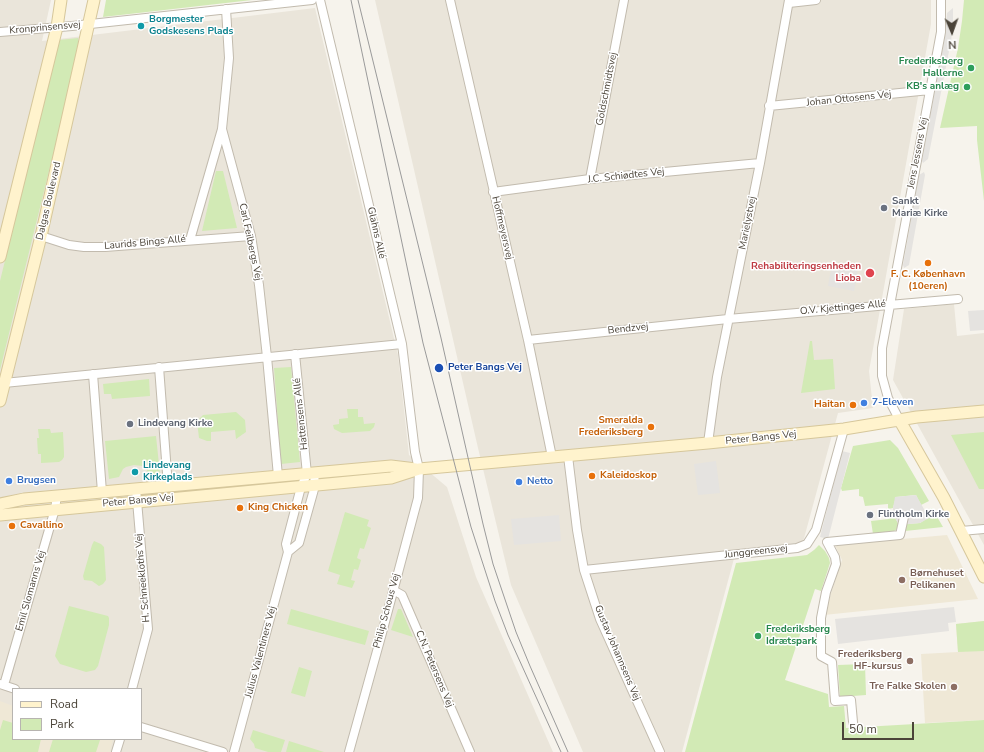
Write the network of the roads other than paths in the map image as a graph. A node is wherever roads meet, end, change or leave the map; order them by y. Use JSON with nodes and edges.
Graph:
{"nodes":[{"id":1,"x":62,"y":0,"type":"edge"},
{"id":2,"x":94,"y":0,"type":"edge"},
{"id":3,"x":312,"y":0,"type":"edge"},
{"id":4,"x":320,"y":0,"type":"edge"},
{"id":5,"x":450,"y":0,"type":"edge"},
{"id":6,"x":624,"y":0,"type":"edge"},
{"id":7,"x":816,"y":0,"type":"edge"},
{"id":8,"x":941,"y":0,"type":"edge"},
{"id":9,"x":789,"y":1,"type":"edge"},
{"id":10,"x":226,"y":10,"type":"junction"},
{"id":11,"x":89,"y":24,"type":"junction"},
{"id":12,"x":57,"y":27,"type":"junction"},
{"id":13,"x":0,"y":32,"type":"edge"},
{"id":14,"x":930,"y":90,"type":"junction"},
{"id":15,"x":769,"y":106,"type":"junction"},
{"id":16,"x":222,"y":129,"type":"junction"},
{"id":17,"x":760,"y":163,"type":"junction"},
{"id":18,"x":590,"y":179,"type":"junction"},
{"id":19,"x":493,"y":192,"type":"junction"},
{"id":20,"x":3,"y":230,"type":"edge"},
{"id":21,"x":41,"y":236,"type":"junction"},
{"id":22,"x":251,"y":236,"type":"junction"},
{"id":23,"x":190,"y":240,"type":"junction"},
{"id":24,"x":0,"y":257,"type":"edge"},
{"id":25,"x":958,"y":299,"type":"dead end"},
{"id":26,"x":890,"y":304,"type":"junction"},
{"id":27,"x":728,"y":319,"type":"junction"},
{"id":28,"x":528,"y":340,"type":"junction"},
{"id":29,"x":402,"y":344,"type":"junction"},
{"id":30,"x":295,"y":354,"type":"junction"},
{"id":31,"x":267,"y":357,"type":"junction"},
{"id":32,"x":159,"y":368,"type":"junction"},
{"id":33,"x":93,"y":374,"type":"junction"},
{"id":34,"x":4,"y":383,"type":"junction"},
{"id":35,"x":0,"y":401,"type":"edge"},
{"id":36,"x":984,"y":411,"type":"edge"},
{"id":37,"x":900,"y":421,"type":"junction"},
{"id":38,"x":844,"y":429,"type":"junction"},
{"id":39,"x":708,"y":443,"type":"junction"},
{"id":40,"x":568,"y":456,"type":"junction"},
{"id":41,"x":552,"y":457,"type":"junction"},
{"id":42,"x":419,"y":469,"type":"junction"},
{"id":43,"x":311,"y":473,"type":"junction"},
{"id":44,"x":278,"y":476,"type":"junction"},
{"id":45,"x":315,"y":485,"type":"junction"},
{"id":46,"x":168,"y":486,"type":"junction"},
{"id":47,"x":301,"y":487,"type":"junction"},
{"id":48,"x":279,"y":488,"type":"junction"},
{"id":49,"x":136,"y":489,"type":"junction"},
{"id":50,"x":102,"y":492,"type":"junction"},
{"id":51,"x":57,"y":496,"type":"junction"},
{"id":52,"x":169,"y":498,"type":"junction"},
{"id":53,"x":137,"y":501,"type":"junction"},
{"id":54,"x":0,"y":504,"type":"edge"},
{"id":55,"x":103,"y":504,"type":"junction"},
{"id":56,"x":55,"y":509,"type":"junction"},
{"id":57,"x":0,"y":515,"type":"edge"},
{"id":58,"x":904,"y":517,"type":"dead end"},
{"id":59,"x":984,"y":529,"type":"edge"},
{"id":60,"x":961,"y":531,"type":"junction"},
{"id":61,"x":288,"y":552,"type":"junction"},
{"id":62,"x":584,"y":570,"type":"junction"},
{"id":63,"x":984,"y":577,"type":"edge"},
{"id":64,"x":393,"y":590,"type":"junction"},
{"id":65,"x":2,"y":685,"type":"edge"},
{"id":66,"x":12,"y":688,"type":"edge"},
{"id":67,"x":132,"y":688,"type":"edge"},
{"id":68,"x":853,"y":722,"type":"dead end"},
{"id":69,"x":142,"y":727,"type":"edge"},
{"id":70,"x":120,"y":740,"type":"edge"},
{"id":71,"x":116,"y":752,"type":"edge"},
{"id":72,"x":223,"y":752,"type":"edge"},
{"id":73,"x":234,"y":752,"type":"edge"},
{"id":74,"x":349,"y":752,"type":"edge"},
{"id":75,"x":470,"y":752,"type":"edge"},
{"id":76,"x":660,"y":752,"type":"edge"}],
"edges":[{"from":1,"to":12,"type":"street"},
{"from":2,"to":11,"type":"street","name":"Dalgas Boulevard"},
{"from":3,"to":10,"type":"street"},
{"from":4,"to":29,"type":"street","name":"Glahns Allé"},
{"from":5,"to":19,"type":"street","name":"Hoffmeyersvej"},
{"from":6,"to":18,"type":"street","name":"Goldschmidtsvej"},
{"from":7,"to":9,"type":"street","name":"Marielystvej"},
{"from":8,"to":14,"type":"street","name":"Jens Jessens Vej"},
{"from":9,"to":15,"type":"street","name":"Marielystvej"},
{"from":10,"to":11,"type":"street"},
{"from":10,"to":16,"type":"street","name":"Carl Feilbergs Vej"},
{"from":11,"to":12,"type":"street","name":"Kronprinsensvej"},
{"from":11,"to":21,"type":"street","name":"Dalgas Boulevard"},
{"from":12,"to":13,"type":"street","name":"Kronprinsensvej"},
{"from":12,"to":20,"type":"street"},
{"from":14,"to":15,"type":"street","name":"Johan Ottosens Vej"},
{"from":14,"to":26,"type":"street","name":"Jens Jessens Vej"},
{"from":15,"to":17,"type":"street","name":"Marielystvej"},
{"from":16,"to":22,"type":"street","name":"Carl Feilbergs Vej"},
{"from":16,"to":23,"type":"street","name":"Carl Feilbergs Vej"},
{"from":17,"to":18,"type":"street","name":"J.C. Schiødtes Vej"},
{"from":17,"to":27,"type":"street","name":"Marielystvej"},
{"from":18,"to":19,"type":"street","name":"J.C. Schiødtes Vej"},
{"from":19,"to":28,"type":"street","name":"Hoffmeyersvej"},
{"from":20,"to":24,"type":"street"},
{"from":21,"to":23,"type":"street","name":"Laurids Bings Allé"},
{"from":21,"to":34,"type":"street","name":"Dalgas Boulevard"},
{"from":22,"to":23,"type":"street","name":"Laurids Bings Allé"},
{"from":22,"to":31,"type":"street","name":"Carl Feilbergs Vej"},
{"from":25,"to":26,"type":"street","name":"O.V. Kjettinges Allé"},
{"from":26,"to":27,"type":"street","name":"O.V. Kjettinges Allé"},
{"from":26,"to":37,"type":"street","name":"Jens Jessens Vej"},
{"from":27,"to":28,"type":"street","name":"Bendzvej"},
{"from":27,"to":39,"type":"street","name":"Marielystvej"},
{"from":28,"to":41,"type":"street","name":"Hoffmeyersvej"},
{"from":29,"to":30,"type":"street"},
{"from":29,"to":42,"type":"street","name":"Glahns Allé"},
{"from":30,"to":31,"type":"street"},
{"from":30,"to":43,"type":"street","name":"Hattensens Allé"},
{"from":31,"to":32,"type":"street"},
{"from":31,"to":44,"type":"street"},
{"from":32,"to":33,"type":"street"},
{"from":32,"to":46,"type":"street"},
{"from":33,"to":34,"type":"street"},
{"from":33,"to":50,"type":"street"},
{"from":34,"to":35,"type":"street","name":"Dalgas Boulevard"},
{"from":36,"to":37,"type":"street","name":"Peter Bangs Vej"},
{"from":37,"to":38,"type":"street","name":"Peter Bangs Vej"},
{"from":37,"to":60,"type":"street"},
{"from":38,"to":39,"type":"street","name":"Peter Bangs Vej"},
{"from":38,"to":62,"type":"street","name":"Junggreensvej"},
{"from":39,"to":40,"type":"street","name":"Peter Bangs Vej"},
{"from":40,"to":41,"type":"street","name":"Peter Bangs Vej"},
{"from":40,"to":62,"type":"street","name":"Gustav Johannsens Vej"},
{"from":41,"to":42,"type":"street","name":"Peter Bangs Vej"},
{"from":42,"to":43,"type":"street","name":"Peter Bangs Vej"},
{"from":42,"to":45,"type":"street","name":"Peter Bangs Vej"},
{"from":42,"to":64,"type":"street","name":"Philip Schous Vej"},
{"from":43,"to":44,"type":"street","name":"Peter Bangs Vej"},
{"from":43,"to":45,"type":"street","name":"Julius Valentiners Vej"},
{"from":43,"to":47,"type":"street","name":"Julius Valentiners Vej"},
{"from":44,"to":46,"type":"street","name":"Peter Bangs Vej"},
{"from":44,"to":48,"type":"street"},
{"from":45,"to":47,"type":"street","name":"Peter Bangs Vej"},
{"from":45,"to":61,"type":"street","name":"Julius Valentiners Vej"},
{"from":46,"to":49,"type":"street","name":"Peter Bangs Vej"},
{"from":46,"to":52,"type":"street"},
{"from":47,"to":48,"type":"street","name":"Peter Bangs Vej"},
{"from":47,"to":61,"type":"street","name":"Julius Valentiners Vej"},
{"from":48,"to":52,"type":"street","name":"Peter Bangs Vej"},
{"from":49,"to":50,"type":"street","name":"Peter Bangs Vej"},
{"from":49,"to":53,"type":"street","name":"H. Schneekloths Vej"},
{"from":50,"to":51,"type":"street","name":"Peter Bangs Vej"},
{"from":50,"to":55,"type":"street"},
{"from":51,"to":54,"type":"street","name":"Peter Bangs Vej"},
{"from":51,"to":56,"type":"street","name":"Emil Slomanns Vej"},
{"from":52,"to":53,"type":"street","name":"Peter Bangs Vej"},
{"from":53,"to":55,"type":"street","name":"Peter Bangs Vej"},
{"from":53,"to":67,"type":"street","name":"H. Schneekloths Vej"},
{"from":55,"to":56,"type":"street","name":"Peter Bangs Vej"},
{"from":56,"to":57,"type":"street","name":"Peter Bangs Vej"},
{"from":56,"to":65,"type":"street","name":"Emil Slomanns Vej"},
{"from":58,"to":68,"type":"street"},
{"from":59,"to":60,"type":"street"},
{"from":60,"to":63,"type":"street"},
{"from":61,"to":73,"type":"street","name":"Julius Valentiners Vej"},
{"from":62,"to":76,"type":"street","name":"Gustav Johannsens Vej"},
{"from":64,"to":74,"type":"street","name":"Philip Schous Vej"},
{"from":64,"to":75,"type":"street","name":"C.N. Petersens Vej"},
{"from":65,"to":66,"type":"street"},
{"from":69,"to":72,"type":"street"},
{"from":70,"to":71,"type":"street"}]}
